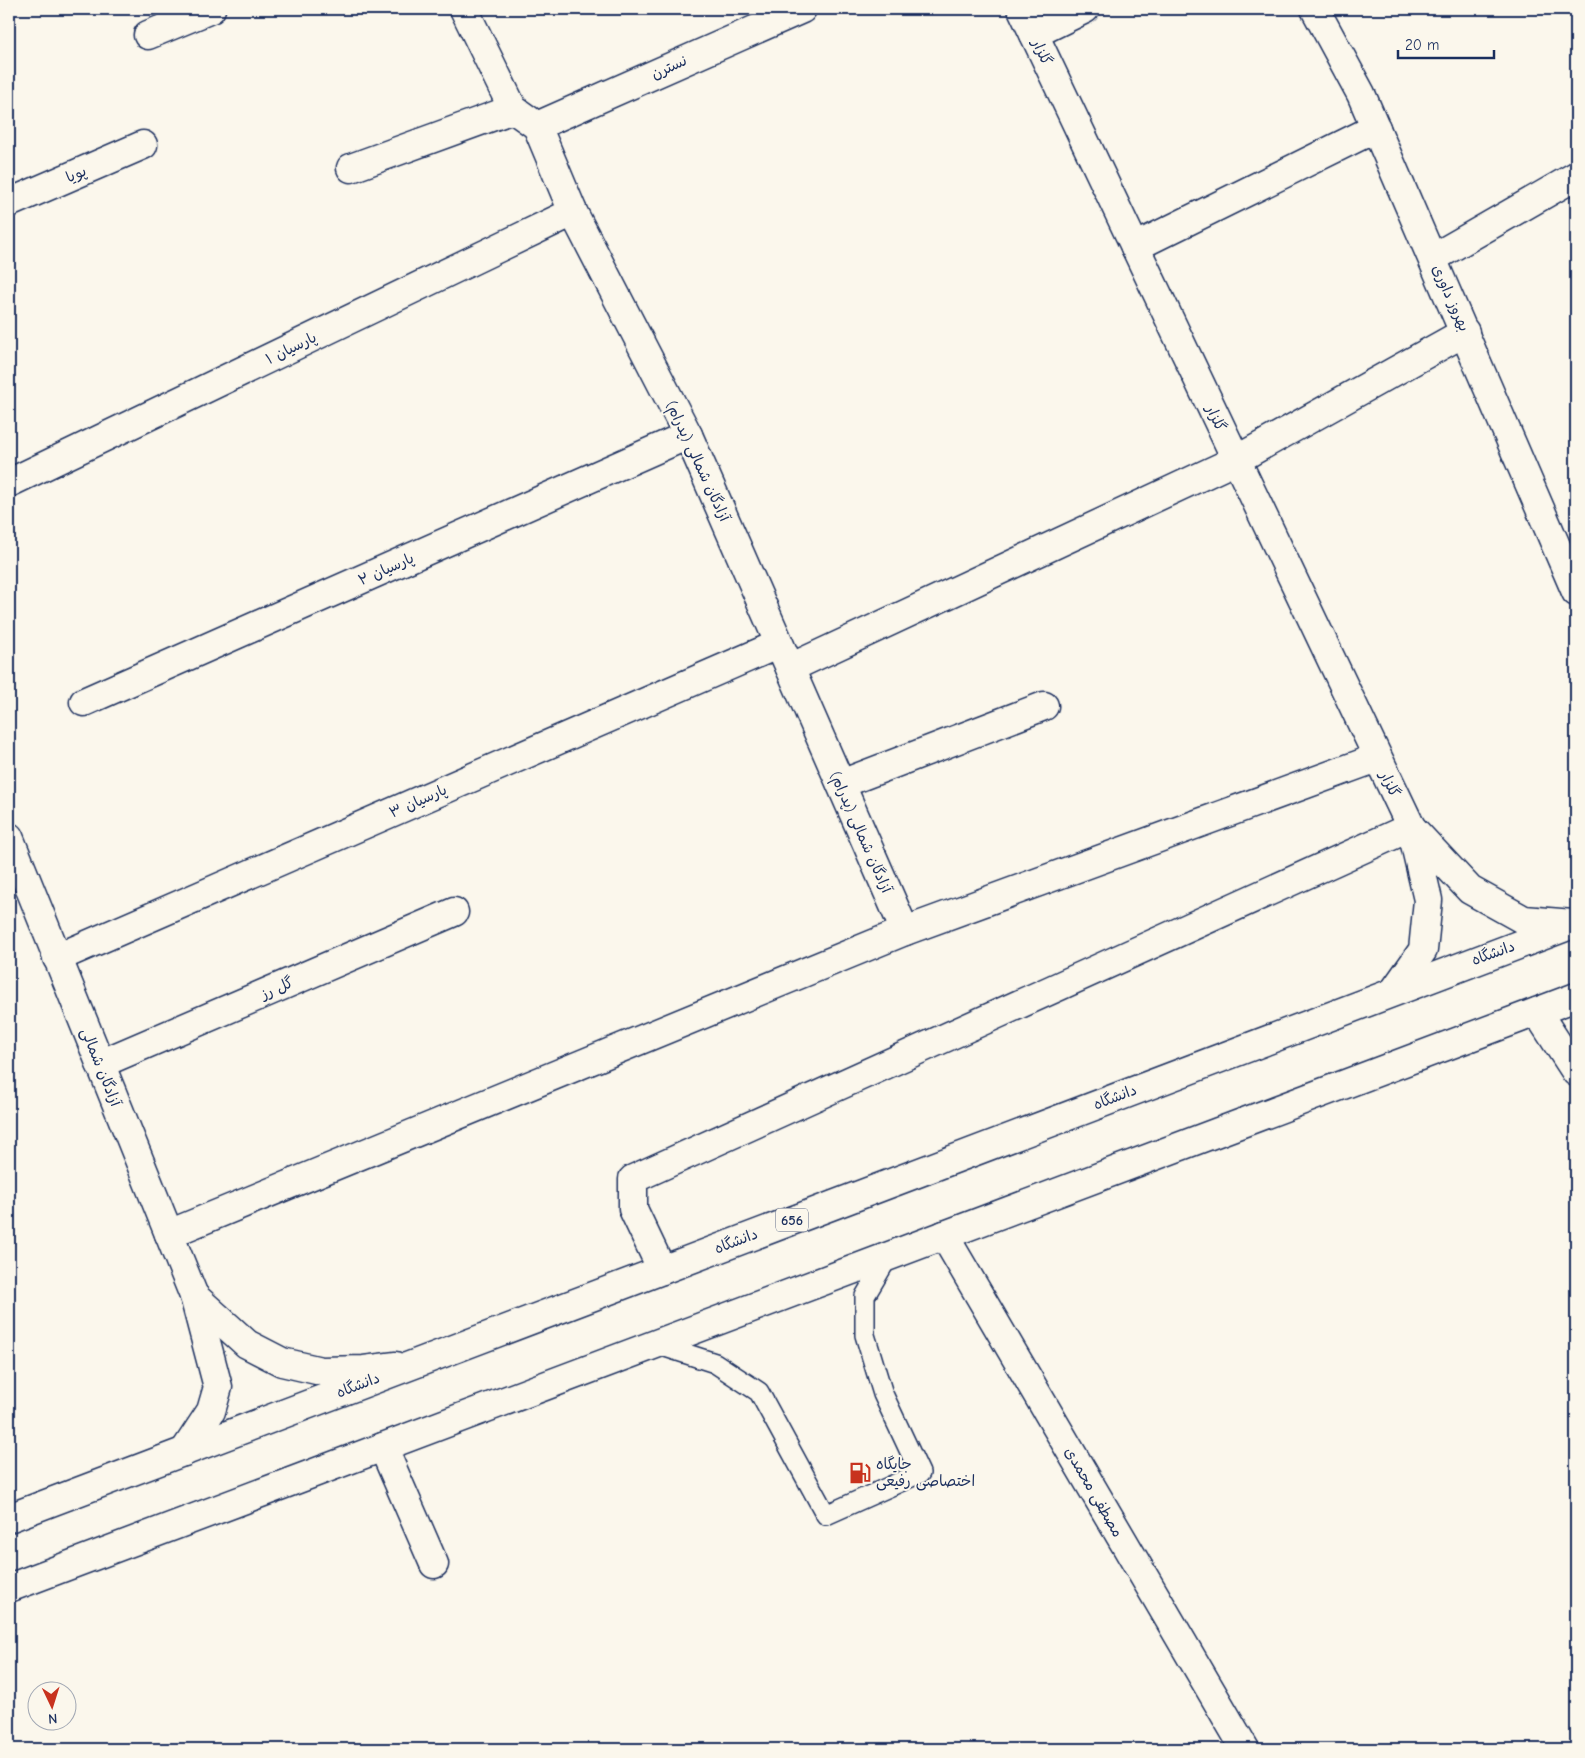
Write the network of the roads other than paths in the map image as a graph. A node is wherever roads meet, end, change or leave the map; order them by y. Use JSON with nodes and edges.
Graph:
{"nodes":[{"id":1,"x":211,"y":9,"type":"edge"},
{"id":2,"x":464,"y":9,"type":"edge"},
{"id":3,"x":802,"y":9,"type":"edge"},
{"id":4,"x":1022,"y":9,"type":"edge"},
{"id":5,"x":1085,"y":9,"type":"edge"},
{"id":6,"x":1315,"y":9,"type":"edge"},
{"id":7,"x":1034,"y":34,"type":"junction"},
{"id":8,"x":148,"y":35,"type":"dead end"},
{"id":9,"x":513,"y":109,"type":"junction"},
{"id":10,"x":537,"y":126,"type":"junction"},
{"id":11,"x":1376,"y":128,"type":"junction"},
{"id":12,"x":142,"y":145,"type":"dead end"},
{"id":13,"x":350,"y":168,"type":"dead end"},
{"id":14,"x":1576,"y":176,"type":"edge"},
{"id":15,"x":9,"y":203,"type":"edge"},
{"id":16,"x":573,"y":212,"type":"junction"},
{"id":17,"x":1135,"y":247,"type":"junction"},
{"id":18,"x":1433,"y":258,"type":"junction"},
{"id":19,"x":1465,"y":332,"type":"junction"},
{"id":20,"x":688,"y":435,"type":"junction"},
{"id":21,"x":1236,"y":460,"type":"junction"},
{"id":22,"x":9,"y":483,"type":"edge"},
{"id":23,"x":1568,"y":547,"type":"edge"},
{"id":24,"x":1576,"y":592,"type":"edge"},
{"id":25,"x":785,"y":656,"type":"junction"},
{"id":26,"x":84,"y":702,"type":"dead end"},
{"id":27,"x":1044,"y":706,"type":"dead end"},
{"id":28,"x":1377,"y":758,"type":"junction"},
{"id":29,"x":841,"y":784,"type":"junction"},
{"id":30,"x":1411,"y":827,"type":"junction"},
{"id":31,"x":9,"y":837,"type":"edge"},
{"id":32,"x":454,"y":912,"type":"dead end"},
{"id":33,"x":1575,"y":923,"type":"edge"},
{"id":34,"x":904,"y":931,"type":"junction"},
{"id":35,"x":58,"y":958,"type":"junction"},
{"id":36,"x":1394,"y":990,"type":"junction"},
{"id":37,"x":1576,"y":997,"type":"edge"},
{"id":38,"x":1537,"y":1012,"type":"junction"},
{"id":39,"x":100,"y":1064,"type":"junction"},
{"id":40,"x":1576,"y":1072,"type":"edge"},
{"id":41,"x":169,"y":1234,"type":"junction"},
{"id":42,"x":944,"y":1235,"type":"junction"},
{"id":43,"x":888,"y":1257,"type":"junction"},
{"id":44,"x":662,"y":1270,"type":"junction"},
{"id":45,"x":194,"y":1296,"type":"junction"},
{"id":46,"x":656,"y":1344,"type":"junction"},
{"id":47,"x":413,"y":1364,"type":"junction"},
{"id":48,"x":383,"y":1447,"type":"junction"},
{"id":49,"x":184,"y":1452,"type":"junction"},
{"id":50,"x":9,"y":1518,"type":"edge"},
{"id":51,"x":434,"y":1564,"type":"dead end"},
{"id":52,"x":10,"y":1588,"type":"edge"},
{"id":53,"x":1245,"y":1749,"type":"edge"}],
"edges":[{"from":1,"to":8,"type":"street"},
{"from":2,"to":9,"type":"street"},
{"from":3,"to":10,"type":"street","name":"نسترن"},
{"from":4,"to":7,"type":"street","name":"گلزار"},
{"from":5,"to":7,"type":"street"},
{"from":6,"to":11,"type":"street","name":"بهروز داوری"},
{"from":7,"to":17,"type":"street","name":"گلزار"},
{"from":9,"to":10,"type":"street"},
{"from":9,"to":13,"type":"street"},
{"from":10,"to":16,"type":"street","name":"آزادگان شمالی (پدرام)"},
{"from":11,"to":17,"type":"street"},
{"from":11,"to":18,"type":"street","name":"بهروز داوری"},
{"from":12,"to":15,"type":"street","name":"پویا"},
{"from":14,"to":18,"type":"street"},
{"from":16,"to":20,"type":"street","name":"آزادگان شمالی (پدرام)"},
{"from":16,"to":22,"type":"street","name":"پارسیان ۱"},
{"from":17,"to":21,"type":"street","name":"گلزار"},
{"from":18,"to":19,"type":"street","name":"بهروز داوری"},
{"from":19,"to":21,"type":"street","name":"پارسیان ۳"},
{"from":19,"to":23,"type":"street","name":"بهروز داوری"},
{"from":20,"to":25,"type":"street","name":"آزادگان شمالی (پدرام)"},
{"from":20,"to":26,"type":"street","name":"پارسیان ۲"},
{"from":21,"to":25,"type":"street","name":"پارسیان ۳"},
{"from":21,"to":28,"type":"street","name":"گلزار"},
{"from":23,"to":24,"type":"street","name":"بهروز داوری"},
{"from":25,"to":29,"type":"street","name":"آزادگان شمالی (پدرام)"},
{"from":25,"to":35,"type":"street","name":"پارسیان ۳"},
{"from":27,"to":29,"type":"street"},
{"from":28,"to":30,"type":"street","name":"گلزار"},
{"from":28,"to":34,"type":"street"},
{"from":29,"to":34,"type":"street","name":"آزادگان شمالی (پدرام)"},
{"from":30,"to":33,"type":"street"},
{"from":30,"to":36,"type":"street"},
{"from":30,"to":44,"type":"street"},
{"from":31,"to":35,"type":"street","name":"آزادگان شمالی"},
{"from":32,"to":39,"type":"street","name":"گل رز"},
{"from":33,"to":36,"type":"street","name":"دانشگاه","number":"656"},
{"from":34,"to":41,"type":"street"},
{"from":35,"to":39,"type":"street","name":"آزادگان شمالی"},
{"from":36,"to":44,"type":"street","name":"دانشگاه","number":"656"},
{"from":37,"to":38,"type":"street"},
{"from":38,"to":40,"type":"street"},
{"from":38,"to":42,"type":"street"},
{"from":39,"to":41,"type":"street","name":"آزادگان شمالی"},
{"from":41,"to":45,"type":"street","name":"آزادگان شمالی"},
{"from":42,"to":43,"type":"street"},
{"from":42,"to":53,"type":"street","name":"مصطفی محمدی"},
{"from":43,"to":46,"type":"street"},
{"from":43,"to":46,"type":"lane"},
{"from":44,"to":47,"type":"street","name":"دانشگاه","number":"656"},
{"from":45,"to":47,"type":"street"},
{"from":45,"to":49,"type":"street","name":"آزادگان شمالی"},
{"from":46,"to":48,"type":"street"},
{"from":47,"to":49,"type":"street","name":"دانشگاه","number":"656"},
{"from":48,"to":51,"type":"street"},
{"from":48,"to":52,"type":"street"},
{"from":49,"to":50,"type":"street","name":"دانشگاه","number":"656"}]}
